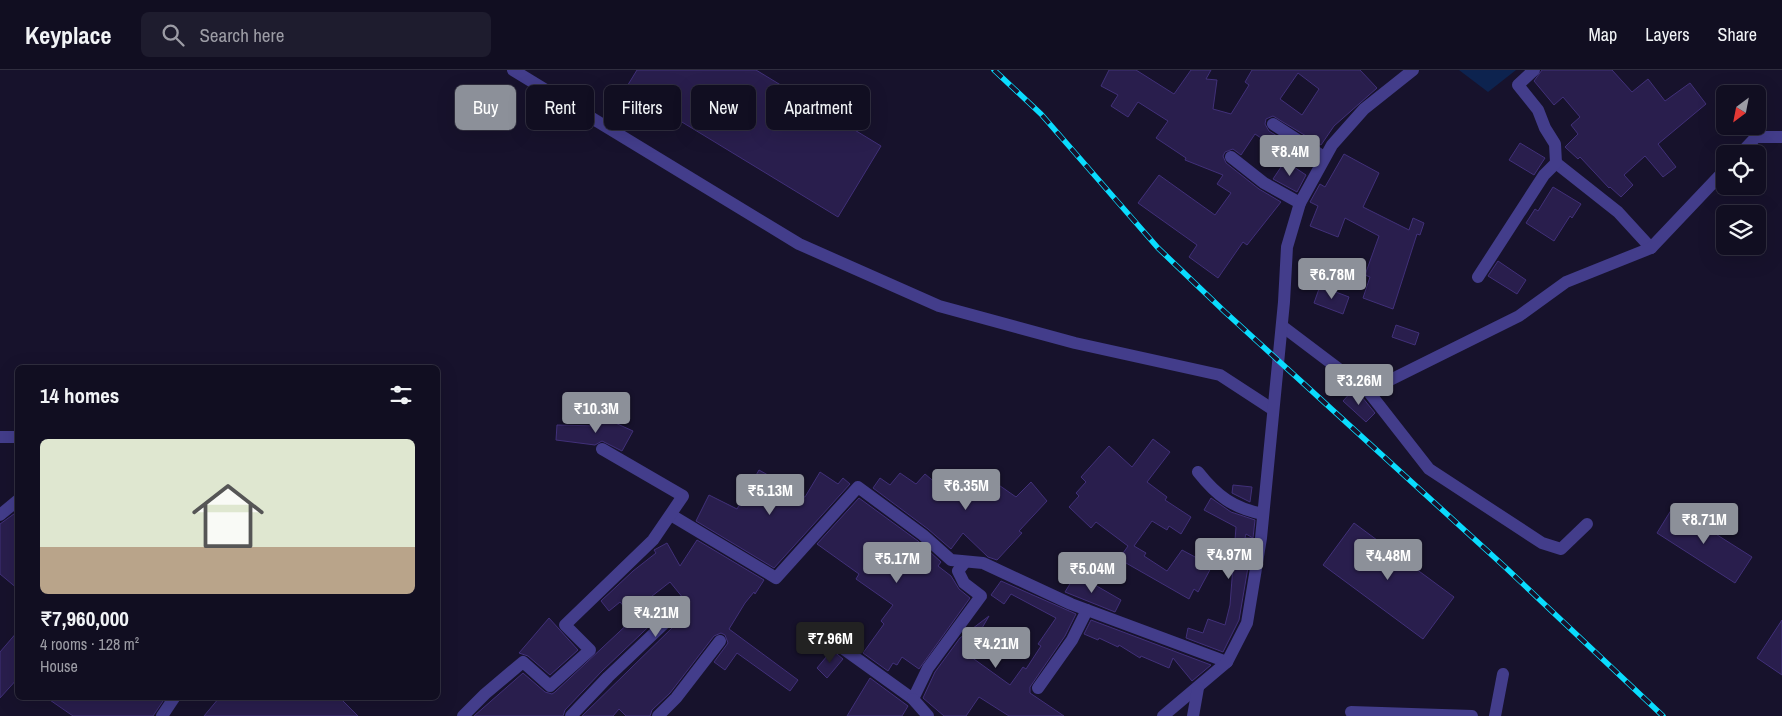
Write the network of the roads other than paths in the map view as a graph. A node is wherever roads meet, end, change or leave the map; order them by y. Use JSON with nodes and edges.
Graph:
{"nodes":[{"id":1,"x":513,"y":70,"type":"edge"},
{"id":2,"x":1413,"y":70,"type":"edge"},
{"id":3,"x":1534,"y":70,"type":"edge"},
{"id":4,"x":1273,"y":124,"type":"dead end"},
{"id":5,"x":1782,"y":137,"type":"edge"},
{"id":6,"x":1748,"y":145,"type":"edge"},
{"id":7,"x":1230,"y":157,"type":"dead end"},
{"id":8,"x":1324,"y":157,"type":"junction"},
{"id":9,"x":1556,"y":163,"type":"junction"},
{"id":10,"x":1716,"y":179,"type":"edge"},
{"id":11,"x":1300,"y":203,"type":"junction"},
{"id":12,"x":1651,"y":248,"type":"junction"},
{"id":13,"x":1478,"y":277,"type":"dead end"},
{"id":14,"x":1282,"y":326,"type":"junction"},
{"id":15,"x":1368,"y":391,"type":"junction"},
{"id":16,"x":1272,"y":409,"type":"junction"},
{"id":17,"x":0,"y":437,"type":"edge"},
{"id":18,"x":15,"y":437,"type":"edge"},
{"id":19,"x":602,"y":449,"type":"dead end"},
{"id":20,"x":1198,"y":472,"type":"dead end"},
{"id":21,"x":15,"y":502,"type":"edge"},
{"id":22,"x":1263,"y":514,"type":"junction"},
{"id":23,"x":0,"y":515,"type":"edge"},
{"id":24,"x":671,"y":515,"type":"junction"},
{"id":25,"x":1587,"y":524,"type":"dead end"},
{"id":26,"x":965,"y":562,"type":"junction"},
{"id":27,"x":1087,"y":610,"type":"junction"},
{"id":28,"x":669,"y":620,"type":"dead end"},
{"id":29,"x":720,"y":641,"type":"dead end"},
{"id":30,"x":838,"y":645,"type":"dead end"},
{"id":31,"x":1227,"y":662,"type":"junction"},
{"id":32,"x":1503,"y":674,"type":"dead end"},
{"id":33,"x":1038,"y":688,"type":"dead end"},
{"id":34,"x":1198,"y":688,"type":"junction"},
{"id":35,"x":913,"y":698,"type":"junction"},
{"id":36,"x":173,"y":700,"type":"edge"},
{"id":37,"x":1351,"y":712,"type":"dead end"},
{"id":38,"x":163,"y":715,"type":"edge"},
{"id":39,"x":463,"y":716,"type":"edge"},
{"id":40,"x":571,"y":716,"type":"edge"},
{"id":41,"x":658,"y":716,"type":"edge"},
{"id":42,"x":928,"y":716,"type":"edge"},
{"id":43,"x":1163,"y":716,"type":"edge"},
{"id":44,"x":1193,"y":716,"type":"edge"},
{"id":45,"x":1472,"y":716,"type":"edge"},
{"id":46,"x":1495,"y":716,"type":"edge"}],
"edges":[{"from":1,"to":16,"type":"street"},
{"from":2,"to":8,"type":"street"},
{"from":3,"to":9,"type":"street"},
{"from":4,"to":8,"type":"street"},
{"from":5,"to":6,"type":"street"},
{"from":7,"to":11,"type":"street"},
{"from":8,"to":11,"type":"street"},
{"from":9,"to":12,"type":"street"},
{"from":9,"to":13,"type":"street"},
{"from":10,"to":12,"type":"street"},
{"from":11,"to":14,"type":"street"},
{"from":12,"to":15,"type":"street"},
{"from":14,"to":15,"type":"street"},
{"from":14,"to":16,"type":"street"},
{"from":15,"to":25,"type":"street"},
{"from":16,"to":22,"type":"street"},
{"from":17,"to":18,"type":"street"},
{"from":19,"to":24,"type":"street"},
{"from":20,"to":22,"type":"street"},
{"from":21,"to":23,"type":"street"},
{"from":22,"to":31,"type":"street"},
{"from":24,"to":26,"type":"street"},
{"from":24,"to":39,"type":"street"},
{"from":26,"to":27,"type":"street"},
{"from":26,"to":35,"type":"street"},
{"from":27,"to":31,"type":"street"},
{"from":27,"to":33,"type":"street"},
{"from":28,"to":40,"type":"street"},
{"from":29,"to":41,"type":"street"},
{"from":30,"to":35,"type":"street"},
{"from":31,"to":34,"type":"street"},
{"from":32,"to":46,"type":"street"},
{"from":34,"to":43,"type":"street"},
{"from":34,"to":44,"type":"street"},
{"from":35,"to":42,"type":"street"},
{"from":36,"to":38,"type":"street"},
{"from":37,"to":45,"type":"street"}]}
